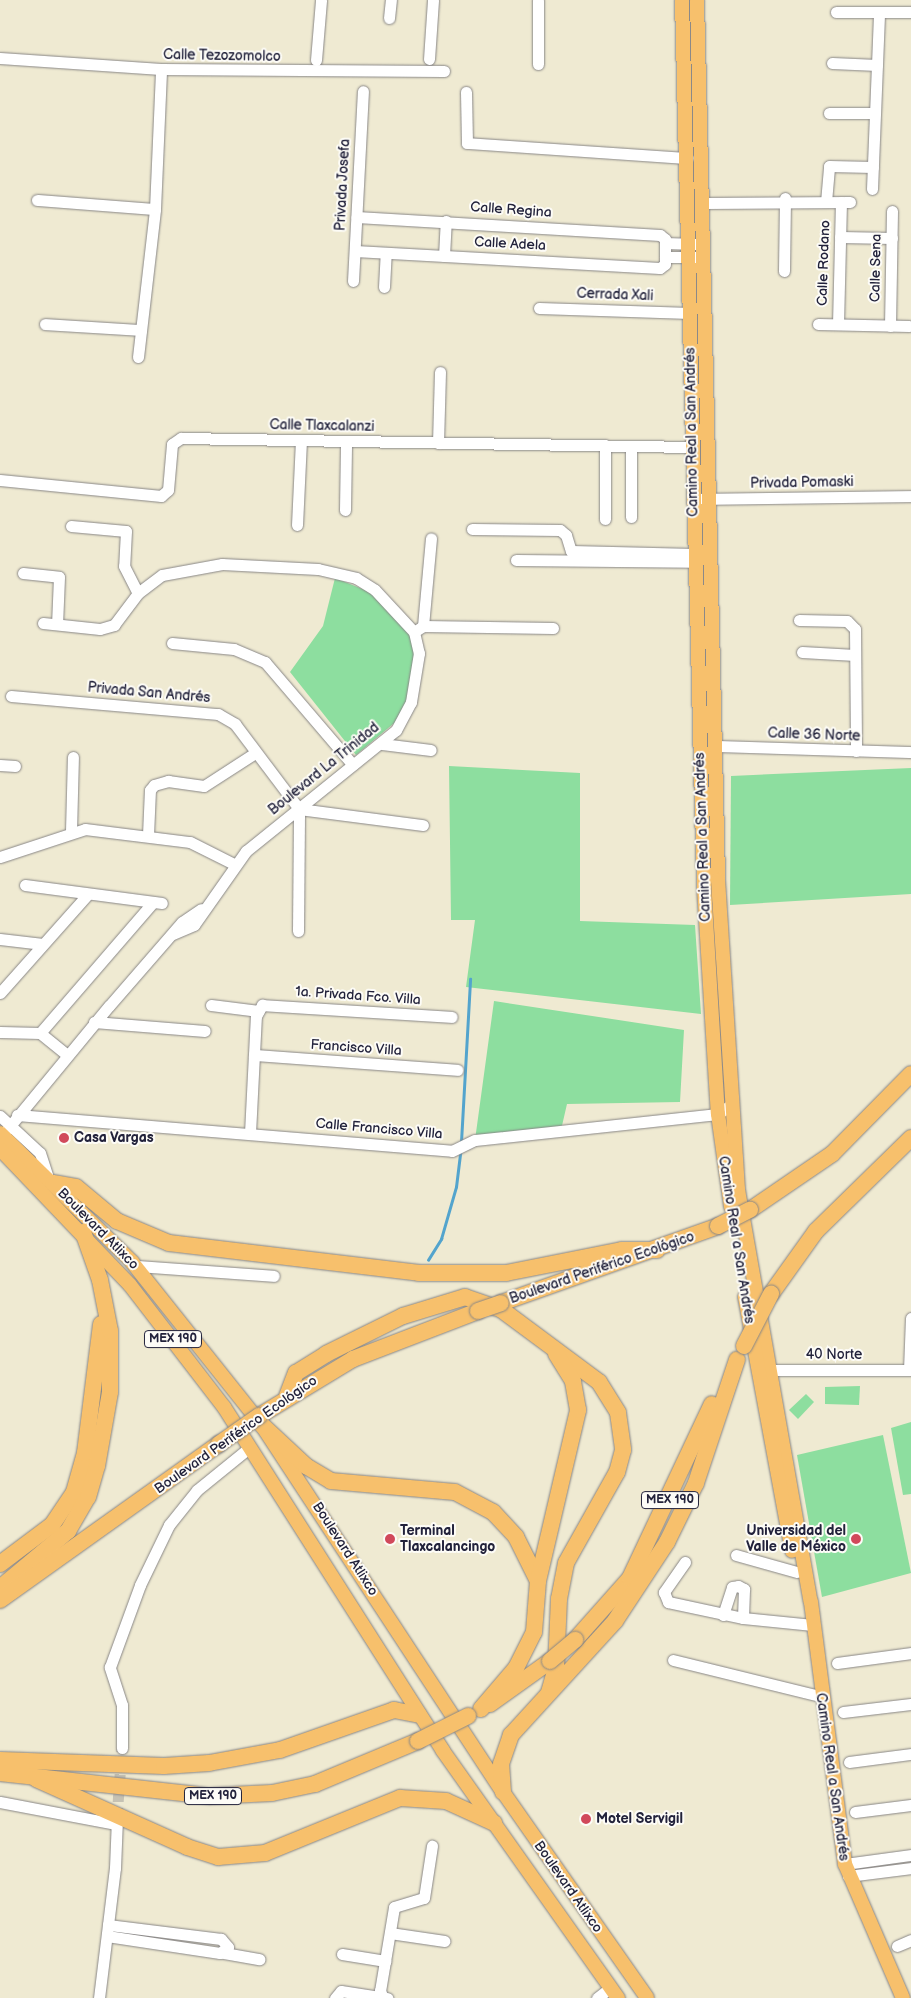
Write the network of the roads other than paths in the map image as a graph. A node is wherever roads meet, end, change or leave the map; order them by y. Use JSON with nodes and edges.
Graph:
{"nodes":[{"id":1,"x":321,"y":0,"type":"edge"},
{"id":2,"x":391,"y":0,"type":"edge"},
{"id":3,"x":433,"y":0,"type":"edge"},
{"id":4,"x":538,"y":0,"type":"edge"},
{"id":5,"x":682,"y":0,"type":"edge"},
{"id":6,"x":697,"y":0,"type":"edge"},
{"id":7,"x":836,"y":12,"type":"dead end"},
{"id":8,"x":879,"y":12,"type":"junction"},
{"id":9,"x":911,"y":12,"type":"edge"},
{"id":10,"x":389,"y":18,"type":"dead end"},
{"id":11,"x":0,"y":58,"type":"edge"},
{"id":12,"x":429,"y":59,"type":"dead end"},
{"id":13,"x":316,"y":60,"type":"dead end"},
{"id":14,"x":832,"y":63,"type":"dead end"},
{"id":15,"x":538,"y":64,"type":"dead end"},
{"id":16,"x":877,"y":65,"type":"junction"},
{"id":17,"x":160,"y":70,"type":"junction"},
{"id":18,"x":444,"y":71,"type":"dead end"},
{"id":19,"x":363,"y":91,"type":"dead end"},
{"id":20,"x":466,"y":92,"type":"dead end"},
{"id":21,"x":829,"y":112,"type":"dead end"},
{"id":22,"x":875,"y":113,"type":"junction"},
{"id":23,"x":687,"y":158,"type":"junction"},
{"id":24,"x":872,"y":167,"type":"junction"},
{"id":25,"x":872,"y":189,"type":"dead end"},
{"id":26,"x":37,"y":200,"type":"dead end"},
{"id":27,"x":704,"y":200,"type":"junction"},
{"id":28,"x":785,"y":200,"type":"junction"},
{"id":29,"x":826,"y":202,"type":"junction"},
{"id":30,"x":155,"y":209,"type":"junction"},
{"id":31,"x":892,"y":210,"type":"dead end"},
{"id":32,"x":357,"y":217,"type":"junction"},
{"id":33,"x":446,"y":221,"type":"junction"},
{"id":34,"x":840,"y":237,"type":"junction"},
{"id":35,"x":892,"y":238,"type":"junction"},
{"id":36,"x":664,"y":240,"type":"junction"},
{"id":37,"x":689,"y":250,"type":"junction"},
{"id":38,"x":355,"y":251,"type":"junction"},
{"id":39,"x":704,"y":251,"type":"junction"},
{"id":40,"x":386,"y":253,"type":"junction"},
{"id":41,"x":444,"y":256,"type":"junction"},
{"id":42,"x":664,"y":262,"type":"junction"},
{"id":43,"x":784,"y":271,"type":"dead end"},
{"id":44,"x":353,"y":281,"type":"dead end"},
{"id":45,"x":384,"y":286,"type":"dead end"},
{"id":46,"x":539,"y":308,"type":"dead end"},
{"id":47,"x":690,"y":313,"type":"junction"},
{"id":48,"x":45,"y":324,"type":"dead end"},
{"id":49,"x":818,"y":324,"type":"dead end"},
{"id":50,"x":838,"y":324,"type":"junction"},
{"id":51,"x":890,"y":326,"type":"junction"},
{"id":52,"x":909,"y":326,"type":"dead end"},
{"id":53,"x":141,"y":330,"type":"junction"},
{"id":54,"x":138,"y":357,"type":"dead end"},
{"id":55,"x":440,"y":372,"type":"dead end"},
{"id":56,"x":301,"y":441,"type":"junction"},
{"id":57,"x":346,"y":442,"type":"junction"},
{"id":58,"x":438,"y":443,"type":"junction"},
{"id":59,"x":605,"y":445,"type":"junction"},
{"id":60,"x":631,"y":446,"type":"junction"},
{"id":61,"x":692,"y":447,"type":"junction"},
{"id":62,"x":0,"y":480,"type":"edge"},
{"id":63,"x":911,"y":496,"type":"edge"},
{"id":64,"x":694,"y":499,"type":"junction"},
{"id":65,"x":710,"y":500,"type":"junction"},
{"id":66,"x":345,"y":510,"type":"dead end"},
{"id":67,"x":631,"y":517,"type":"dead end"},
{"id":68,"x":605,"y":519,"type":"dead end"},
{"id":69,"x":297,"y":525,"type":"dead end"},
{"id":70,"x":71,"y":526,"type":"dead end"},
{"id":71,"x":472,"y":529,"type":"dead end"},
{"id":72,"x":431,"y":538,"type":"dead end"},
{"id":73,"x":694,"y":558,"type":"junction"},
{"id":74,"x":516,"y":560,"type":"dead end"},
{"id":75,"x":23,"y":573,"type":"dead end"},
{"id":76,"x":138,"y":593,"type":"junction"},
{"id":77,"x":799,"y":620,"type":"dead end"},
{"id":78,"x":696,"y":622,"type":"junction"},
{"id":79,"x":712,"y":622,"type":"junction"},
{"id":80,"x":43,"y":623,"type":"dead end"},
{"id":81,"x":57,"y":624,"type":"junction"},
{"id":82,"x":553,"y":628,"type":"dead end"},
{"id":83,"x":418,"y":629,"type":"junction"},
{"id":84,"x":172,"y":643,"type":"dead end"},
{"id":85,"x":802,"y":652,"type":"dead end"},
{"id":86,"x":855,"y":655,"type":"junction"},
{"id":87,"x":11,"y":696,"type":"dead end"},
{"id":88,"x":382,"y":744,"type":"junction"},
{"id":89,"x":715,"y":746,"type":"junction"},
{"id":90,"x":430,"y":750,"type":"dead end"},
{"id":91,"x":856,"y":751,"type":"junction"},
{"id":92,"x":911,"y":752,"type":"edge"},
{"id":93,"x":256,"y":753,"type":"junction"},
{"id":94,"x":73,"y":757,"type":"dead end"},
{"id":95,"x":0,"y":765,"type":"edge"},
{"id":96,"x":15,"y":766,"type":"dead end"},
{"id":97,"x":353,"y":766,"type":"junction"},
{"id":98,"x":299,"y":809,"type":"junction"},
{"id":99,"x":423,"y":826,"type":"dead end"},
{"id":100,"x":71,"y":831,"type":"junction"},
{"id":101,"x":148,"y":835,"type":"junction"},
{"id":102,"x":0,"y":857,"type":"edge"},
{"id":103,"x":236,"y":865,"type":"junction"},
{"id":104,"x":24,"y":885,"type":"dead end"},
{"id":105,"x":88,"y":894,"type":"junction"},
{"id":106,"x":298,"y":932,"type":"dead end"},
{"id":107,"x":0,"y":939,"type":"edge"},
{"id":108,"x":43,"y":944,"type":"junction"},
{"id":109,"x":723,"y":971,"type":"junction"},
{"id":110,"x":709,"y":975,"type":"junction"},
{"id":111,"x":0,"y":993,"type":"edge"},
{"id":112,"x":211,"y":1005,"type":"dead end"},
{"id":113,"x":260,"y":1008,"type":"junction"},
{"id":114,"x":452,"y":1017,"type":"dead end"},
{"id":115,"x":94,"y":1022,"type":"junction"},
{"id":116,"x":0,"y":1032,"type":"edge"},
{"id":117,"x":206,"y":1032,"type":"dead end"},
{"id":118,"x":40,"y":1033,"type":"junction"},
{"id":119,"x":66,"y":1054,"type":"junction"},
{"id":120,"x":254,"y":1055,"type":"junction"},
{"id":121,"x":456,"y":1070,"type":"dead end"},
{"id":122,"x":911,"y":1074,"type":"edge"},
{"id":123,"x":732,"y":1104,"type":"junction"},
{"id":124,"x":17,"y":1114,"type":"junction"},
{"id":125,"x":718,"y":1114,"type":"junction"},
{"id":126,"x":0,"y":1116,"type":"edge"},
{"id":127,"x":250,"y":1133,"type":"junction"},
{"id":128,"x":3,"y":1136,"type":"edge"},
{"id":129,"x":911,"y":1138,"type":"edge"},
{"id":130,"x":51,"y":1182,"type":"junction"},
{"id":131,"x":81,"y":1230,"type":"junction"},
{"id":132,"x":658,"y":1250,"type":"junction"},
{"id":133,"x":136,"y":1266,"type":"junction"},
{"id":134,"x":274,"y":1276,"type":"dead end"},
{"id":135,"x":911,"y":1318,"type":"edge"},
{"id":136,"x":554,"y":1349,"type":"junction"},
{"id":137,"x":741,"y":1353,"type":"junction"},
{"id":138,"x":761,"y":1370,"type":"junction"},
{"id":139,"x":910,"y":1370,"type":"edge"},
{"id":140,"x":287,"y":1396,"type":"junction"},
{"id":141,"x":261,"y":1424,"type":"junction"},
{"id":142,"x":250,"y":1447,"type":"junction"},
{"id":143,"x":318,"y":1507,"type":"junction"},
{"id":144,"x":299,"y":1519,"type":"junction"},
{"id":145,"x":736,"y":1555,"type":"dead end"},
{"id":146,"x":684,"y":1562,"type":"dead end"},
{"id":147,"x":0,"y":1564,"type":"edge"},
{"id":148,"x":797,"y":1572,"type":"junction"},
{"id":149,"x":538,"y":1581,"type":"junction"},
{"id":150,"x":0,"y":1588,"type":"edge"},
{"id":151,"x":0,"y":1600,"type":"edge"},
{"id":152,"x":723,"y":1615,"type":"junction"},
{"id":153,"x":743,"y":1618,"type":"junction"},
{"id":154,"x":809,"y":1624,"type":"junction"},
{"id":155,"x":911,"y":1653,"type":"edge"},
{"id":156,"x":673,"y":1660,"type":"dead end"},
{"id":157,"x":837,"y":1663,"type":"dead end"},
{"id":158,"x":549,"y":1692,"type":"junction"},
{"id":159,"x":820,"y":1696,"type":"junction"},
{"id":160,"x":911,"y":1704,"type":"edge"},
{"id":161,"x":843,"y":1712,"type":"dead end"},
{"id":162,"x":475,"y":1713,"type":"junction"},
{"id":163,"x":419,"y":1715,"type":"junction"},
{"id":164,"x":122,"y":1748,"type":"tunnel mouth"},
{"id":165,"x":911,"y":1754,"type":"edge"},
{"id":166,"x":0,"y":1760,"type":"edge"},
{"id":167,"x":849,"y":1762,"type":"dead end"},
{"id":168,"x":68,"y":1763,"type":"junction"},
{"id":169,"x":0,"y":1773,"type":"edge"},
{"id":170,"x":36,"y":1779,"type":"junction"},
{"id":171,"x":503,"y":1792,"type":"junction"},
{"id":172,"x":210,"y":1796,"type":"junction"},
{"id":173,"x":0,"y":1802,"type":"edge"},
{"id":174,"x":911,"y":1805,"type":"edge"},
{"id":175,"x":855,"y":1812,"type":"dead end"},
{"id":176,"x":494,"y":1823,"type":"junction"},
{"id":177,"x":432,"y":1846,"type":"dead end"},
{"id":178,"x":911,"y":1855,"type":"edge"},
{"id":179,"x":911,"y":1868,"type":"edge"},
{"id":180,"x":846,"y":1870,"type":"junction"},
{"id":181,"x":108,"y":1930,"type":"junction"},
{"id":182,"x":390,"y":1932,"type":"junction"},
{"id":183,"x":911,"y":1940,"type":"edge"},
{"id":184,"x":444,"y":1941,"type":"dead end"},
{"id":185,"x":897,"y":1946,"type":"dead end"},
{"id":186,"x":342,"y":1954,"type":"dead end"},
{"id":187,"x":258,"y":1959,"type":"dead end"},
{"id":188,"x":385,"y":1961,"type":"junction"},
{"id":189,"x":614,"y":1993,"type":"edge"},
{"id":190,"x":337,"y":1994,"type":"edge"},
{"id":191,"x":99,"y":1998,"type":"edge"},
{"id":192,"x":384,"y":1998,"type":"edge"},
{"id":193,"x":597,"y":1998,"type":"edge"},
{"id":194,"x":647,"y":1998,"type":"edge"},
{"id":195,"x":903,"y":1998,"type":"edge"}],
"edges":[{"from":1,"to":13,"type":"street"},
{"from":2,"to":10,"type":"street"},
{"from":3,"to":12,"type":"street"},
{"from":4,"to":15,"type":"street"},
{"from":5,"to":23,"type":"main road","name":"Camino Real a San Andrés"},
{"from":6,"to":27,"type":"main road","name":"Camino Real a San Andrés"},
{"from":7,"to":8,"type":"street"},
{"from":8,"to":9,"type":"street"},
{"from":8,"to":16,"type":"street"},
{"from":11,"to":17,"type":"street","name":"Calle Tezozomolco"},
{"from":14,"to":16,"type":"street"},
{"from":16,"to":22,"type":"street"},
{"from":17,"to":18,"type":"street","name":"Calle Tezozomolco"},
{"from":17,"to":30,"type":"street"},
{"from":19,"to":32,"type":"street","name":"Privada Josefa"},
{"from":20,"to":23,"type":"street"},
{"from":21,"to":22,"type":"street"},
{"from":22,"to":24,"type":"street"},
{"from":23,"to":37,"type":"main road","name":"Camino Real a San Andrés"},
{"from":24,"to":25,"type":"street"},
{"from":24,"to":29,"type":"street"},
{"from":26,"to":30,"type":"street"},
{"from":27,"to":28,"type":"street"},
{"from":27,"to":39,"type":"main road","name":"Camino Real a San Andrés"},
{"from":28,"to":29,"type":"street"},
{"from":28,"to":43,"type":"street"},
{"from":29,"to":34,"type":"street","name":"Calle Rodano"},
{"from":30,"to":53,"type":"street"},
{"from":31,"to":35,"type":"street","name":"Calle Sena"},
{"from":32,"to":33,"type":"street","name":"Calle Regina"},
{"from":32,"to":38,"type":"street","name":"Privada Josefa"},
{"from":33,"to":36,"type":"street","name":"Calle Regina"},
{"from":33,"to":41,"type":"street"},
{"from":34,"to":35,"type":"street"},
{"from":34,"to":50,"type":"street","name":"Calle Rodano"},
{"from":35,"to":51,"type":"street","name":"Calle Sena"},
{"from":36,"to":37,"type":"street","name":"Calle Regina"},
{"from":36,"to":42,"type":"street"},
{"from":37,"to":39,"type":"street"},
{"from":37,"to":42,"type":"street","name":"Calle Adela"},
{"from":37,"to":47,"type":"main road","name":"Camino Real a San Andrés"},
{"from":38,"to":40,"type":"street","name":"Calle Adela"},
{"from":38,"to":44,"type":"street","name":"Privada Josefa"},
{"from":39,"to":65,"type":"main road","name":"Camino Real a San Andrés"},
{"from":40,"to":41,"type":"street","name":"Calle Adela"},
{"from":40,"to":45,"type":"street"},
{"from":41,"to":42,"type":"street","name":"Calle Adela"},
{"from":46,"to":47,"type":"street","name":"Cerrada Xali"},
{"from":47,"to":61,"type":"main road","name":"Camino Real a San Andrés"},
{"from":48,"to":53,"type":"street"},
{"from":49,"to":50,"type":"street"},
{"from":50,"to":51,"type":"street"},
{"from":51,"to":52,"type":"street"},
{"from":53,"to":54,"type":"street"},
{"from":55,"to":58,"type":"street"},
{"from":56,"to":57,"type":"street","name":"Calle Tlaxcalanzi"},
{"from":56,"to":62,"type":"street","name":"Calle Tlaxcalanzi"},
{"from":56,"to":69,"type":"street"},
{"from":57,"to":58,"type":"street","name":"Calle Tlaxcalanzi"},
{"from":57,"to":66,"type":"street"},
{"from":58,"to":59,"type":"street","name":"Calle Tlaxcalanzi"},
{"from":59,"to":60,"type":"street","name":"Calle Tlaxcalanzi"},
{"from":59,"to":68,"type":"street"},
{"from":60,"to":61,"type":"street","name":"Calle Tlaxcalanzi"},
{"from":60,"to":67,"type":"street"},
{"from":61,"to":64,"type":"main road","name":"Camino Real a San Andrés"},
{"from":63,"to":65,"type":"street","name":"Privada Pomaski"},
{"from":64,"to":65,"type":"street","name":"Privada Pomaski"},
{"from":64,"to":73,"type":"main road","name":"Camino Real a San Andrés"},
{"from":65,"to":79,"type":"main road","name":"Camino Real a San Andrés"},
{"from":70,"to":76,"type":"street"},
{"from":71,"to":73,"type":"street"},
{"from":72,"to":83,"type":"street","name":"Boulevard La Trinidad"},
{"from":73,"to":74,"type":"street"},
{"from":73,"to":78,"type":"main road","name":"Camino Real a San Andrés"},
{"from":75,"to":81,"type":"street"},
{"from":76,"to":81,"type":"street"},
{"from":76,"to":83,"type":"street"},
{"from":77,"to":86,"type":"street"},
{"from":78,"to":79,"type":"main road"},
{"from":78,"to":110,"type":"main road","name":"Camino Real a San Andrés"},
{"from":79,"to":89,"type":"main road","name":"Camino Real a San Andrés"},
{"from":80,"to":81,"type":"street"},
{"from":82,"to":83,"type":"street"},
{"from":83,"to":88,"type":"street","name":"Boulevard La Trinidad"},
{"from":84,"to":97,"type":"street"},
{"from":85,"to":86,"type":"street"},
{"from":86,"to":91,"type":"street"},
{"from":87,"to":93,"type":"street","name":"Privada San Andrés"},
{"from":88,"to":90,"type":"street"},
{"from":88,"to":97,"type":"street","name":"Boulevard La Trinidad"},
{"from":89,"to":91,"type":"street","name":"Calle 36 Norte"},
{"from":89,"to":109,"type":"main road","name":"Camino Real a San Andrés"},
{"from":91,"to":92,"type":"street","name":"Calle 36 Norte"},
{"from":93,"to":98,"type":"street","name":"Privada San Andrés"},
{"from":93,"to":101,"type":"street"},
{"from":94,"to":100,"type":"street"},
{"from":95,"to":96,"type":"street"},
{"from":97,"to":98,"type":"street","name":"Boulevard La Trinidad"},
{"from":98,"to":99,"type":"street"},
{"from":98,"to":103,"type":"street","name":"Boulevard La Trinidad"},
{"from":98,"to":106,"type":"street"},
{"from":100,"to":101,"type":"street"},
{"from":100,"to":102,"type":"street"},
{"from":101,"to":103,"type":"street"},
{"from":103,"to":115,"type":"street","name":"Boulevard La Trinidad"},
{"from":104,"to":105,"type":"street"},
{"from":105,"to":108,"type":"street"},
{"from":105,"to":118,"type":"street"},
{"from":107,"to":108,"type":"street"},
{"from":108,"to":111,"type":"street"},
{"from":109,"to":110,"type":"main road"},
{"from":109,"to":123,"type":"main road","name":"Camino Real a San Andrés"},
{"from":110,"to":125,"type":"main road","name":"Camino Real a San Andrés"},
{"from":112,"to":113,"type":"street","name":"1a. Privada Fco. Villa"},
{"from":113,"to":114,"type":"street","name":"1a. Privada Fco. Villa"},
{"from":113,"to":120,"type":"street"},
{"from":115,"to":117,"type":"street"},
{"from":115,"to":119,"type":"street","name":"Boulevard La Trinidad"},
{"from":116,"to":118,"type":"street"},
{"from":118,"to":119,"type":"street"},
{"from":119,"to":124,"type":"street","name":"Boulevard La Trinidad"},
{"from":120,"to":121,"type":"street","name":"Francisco Villa"},
{"from":120,"to":127,"type":"street"},
{"from":122,"to":132,"type":"highway","name":"Boulevard Periférico Ecológico","bridge":true},
{"from":123,"to":125,"type":"street","name":"Calle Francisco Villa"},
{"from":123,"to":138,"type":"main road","name":"Camino Real a San Andrés"},
{"from":124,"to":127,"type":"street","name":"Calle Francisco Villa"},
{"from":124,"to":128,"type":"street","name":"Boulevard La Trinidad"},
{"from":125,"to":127,"type":"street","name":"Calle Francisco Villa"},
{"from":125,"to":138,"type":"main road","name":"Camino Real a San Andrés"},
{"from":126,"to":128,"type":"street"},
{"from":128,"to":130,"type":"main road","name":"Boulevard Atlixco","number":"MEX 190"},
{"from":128,"to":131,"type":"main road","name":"Boulevard Atlixco","number":"MEX 190"},
{"from":129,"to":137,"type":"highway","bridge":true},
{"from":130,"to":132,"type":"highway"},
{"from":130,"to":133,"type":"main road","name":"Boulevard Atlixco","number":"MEX 190"},
{"from":131,"to":142,"type":"main road","name":"Boulevard Atlixco","number":"MEX 190"},
{"from":131,"to":147,"type":"highway"},
{"from":131,"to":150,"type":"highway"},
{"from":132,"to":140,"type":"highway","name":"Boulevard Periférico Ecológico","bridge":true},
{"from":133,"to":134,"type":"street"},
{"from":133,"to":141,"type":"main road","name":"Boulevard Atlixco","number":"MEX 190"},
{"from":135,"to":139,"type":"street"},
{"from":136,"to":140,"type":"highway"},
{"from":136,"to":149,"type":"highway"},
{"from":136,"to":158,"type":"highway"},
{"from":137,"to":158,"type":"highway"},
{"from":137,"to":162,"type":"highway","number":"MEX 190","bridge":true},
{"from":138,"to":139,"type":"street","name":"40 Norte"},
{"from":138,"to":148,"type":"main road","name":"Camino Real a San Andrés"},
{"from":138,"to":154,"type":"main road","name":"Camino Real a San Andrés"},
{"from":140,"to":151,"type":"highway","name":"Boulevard Periférico Ecológico","bridge":true},
{"from":141,"to":143,"type":"main road","name":"Boulevard Atlixco","number":"MEX 190"},
{"from":141,"to":149,"type":"highway"},
{"from":142,"to":144,"type":"main road","name":"Boulevard Atlixco","number":"MEX 190"},
{"from":142,"to":164,"type":"street"},
{"from":143,"to":144,"type":"main road"},
{"from":143,"to":171,"type":"main road","name":"Boulevard Atlixco","number":"MEX 190"},
{"from":144,"to":163,"type":"main road","name":"Boulevard Atlixco","number":"MEX 190"},
{"from":145,"to":148,"type":"street"},
{"from":146,"to":152,"type":"street"},
{"from":148,"to":154,"type":"main road","name":"Camino Real a San Andrés"},
{"from":149,"to":162,"type":"highway"},
{"from":152,"to":153,"type":"street"},
{"from":152,"to":153,"type":"street"},
{"from":153,"to":154,"type":"street"},
{"from":154,"to":159,"type":"main road","name":"Camino Real a San Andrés"},
{"from":155,"to":157,"type":"street"},
{"from":156,"to":159,"type":"street"},
{"from":158,"to":171,"type":"highway"},
{"from":159,"to":180,"type":"main road","name":"Camino Real a San Andrés"},
{"from":160,"to":161,"type":"street"},
{"from":162,"to":172,"type":"highway","number":"MEX 190","bridge":true},
{"from":163,"to":168,"type":"highway"},
{"from":163,"to":176,"type":"main road","name":"Boulevard Atlixco","number":"MEX 190"},
{"from":165,"to":167,"type":"street"},
{"from":166,"to":168,"type":"highway"},
{"from":168,"to":172,"type":"highway"},
{"from":169,"to":170,"type":"highway","number":"MEX 190"},
{"from":170,"to":172,"type":"highway","number":"MEX 190"},
{"from":170,"to":176,"type":"highway"},
{"from":171,"to":194,"type":"main road","name":"Boulevard Atlixco","number":"MEX 190"},
{"from":173,"to":181,"type":"street"},
{"from":174,"to":175,"type":"street"},
{"from":176,"to":189,"type":"main road","name":"Boulevard Atlixco","number":"MEX 190"},
{"from":177,"to":182,"type":"street"},
{"from":178,"to":180,"type":"street"},
{"from":179,"to":180,"type":"street"},
{"from":180,"to":195,"type":"main road","name":"Camino Real a San Andrés"},
{"from":181,"to":187,"type":"street"},
{"from":181,"to":191,"type":"street"},
{"from":182,"to":184,"type":"street"},
{"from":182,"to":188,"type":"street"},
{"from":183,"to":185,"type":"street"},
{"from":186,"to":188,"type":"street"},
{"from":188,"to":192,"type":"street"},
{"from":189,"to":193,"type":"street"},
{"from":190,"to":192,"type":"street"}]}
